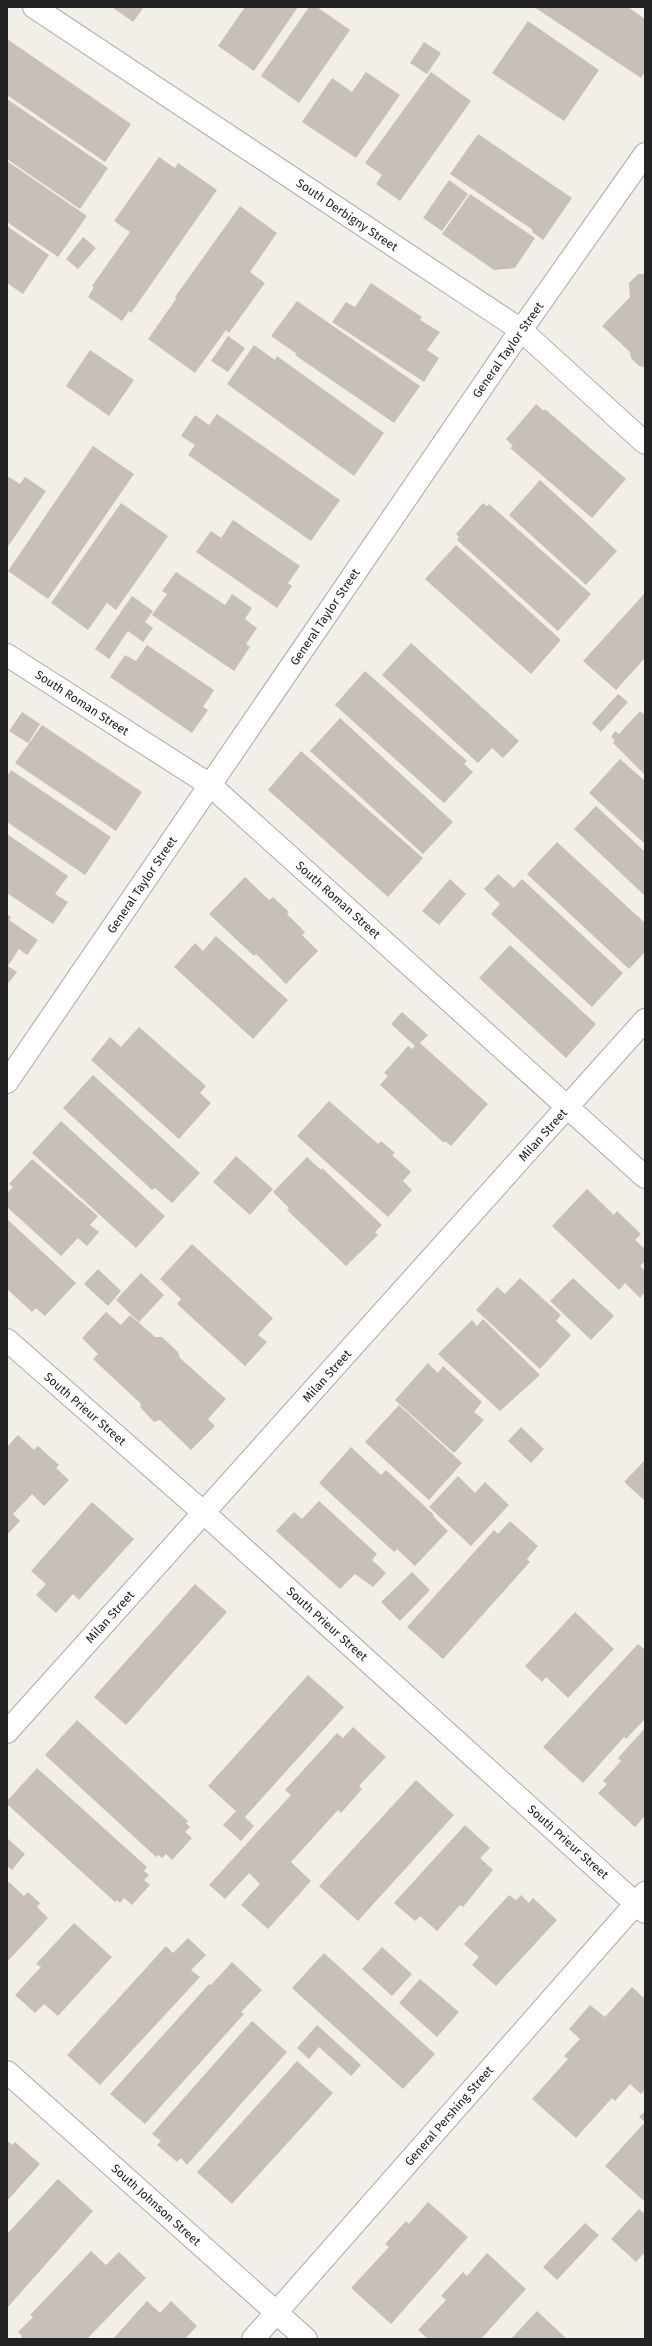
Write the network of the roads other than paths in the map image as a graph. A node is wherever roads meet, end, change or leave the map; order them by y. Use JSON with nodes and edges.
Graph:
{"nodes":[{"id":1,"x":34,"y":7,"type":"edge"},
{"id":2,"x":645,"y":154,"type":"edge"},
{"id":3,"x":521,"y":330,"type":"junction"},
{"id":4,"x":645,"y":443,"type":"edge"},
{"id":5,"x":7,"y":655,"type":"edge"},
{"id":6,"x":210,"y":785,"type":"junction"},
{"id":7,"x":645,"y":1020,"type":"edge"},
{"id":8,"x":7,"y":1082,"type":"edge"},
{"id":9,"x":568,"y":1107,"type":"junction"},
{"id":10,"x":645,"y":1177,"type":"edge"},
{"id":11,"x":7,"y":1340,"type":"edge"},
{"id":12,"x":204,"y":1513,"type":"junction"},
{"id":13,"x":7,"y":1732,"type":"edge"},
{"id":14,"x":642,"y":1902,"type":"edge"},
{"id":15,"x":7,"y":2072,"type":"edge"},
{"id":16,"x":276,"y":2313,"type":"junction"},
{"id":17,"x":253,"y":2339,"type":"edge"},
{"id":18,"x":306,"y":2339,"type":"edge"}],
"edges":[{"from":1,"to":3,"type":"street","name":"South Derbigny Street"},
{"from":2,"to":3,"type":"street","name":"General Taylor Street"},
{"from":3,"to":4,"type":"street","name":"South Derbigny Street"},
{"from":3,"to":6,"type":"street","name":"General Taylor Street"},
{"from":5,"to":6,"type":"street","name":"South Roman Street"},
{"from":6,"to":8,"type":"street","name":"General Taylor Street"},
{"from":6,"to":9,"type":"street","name":"South Roman Street"},
{"from":7,"to":9,"type":"street","name":"Milan Street"},
{"from":9,"to":10,"type":"street","name":"South Roman Street"},
{"from":9,"to":12,"type":"street","name":"Milan Street"},
{"from":11,"to":12,"type":"street","name":"South Prieur Street"},
{"from":12,"to":13,"type":"street","name":"Milan Street"},
{"from":12,"to":14,"type":"street","name":"South Prieur Street"},
{"from":14,"to":16,"type":"street","name":"General Pershing Street"},
{"from":15,"to":16,"type":"street","name":"South Johnson Street"},
{"from":16,"to":17,"type":"street","name":"General Pershing Street"},
{"from":16,"to":18,"type":"street","name":"South Johnson Street"}]}
